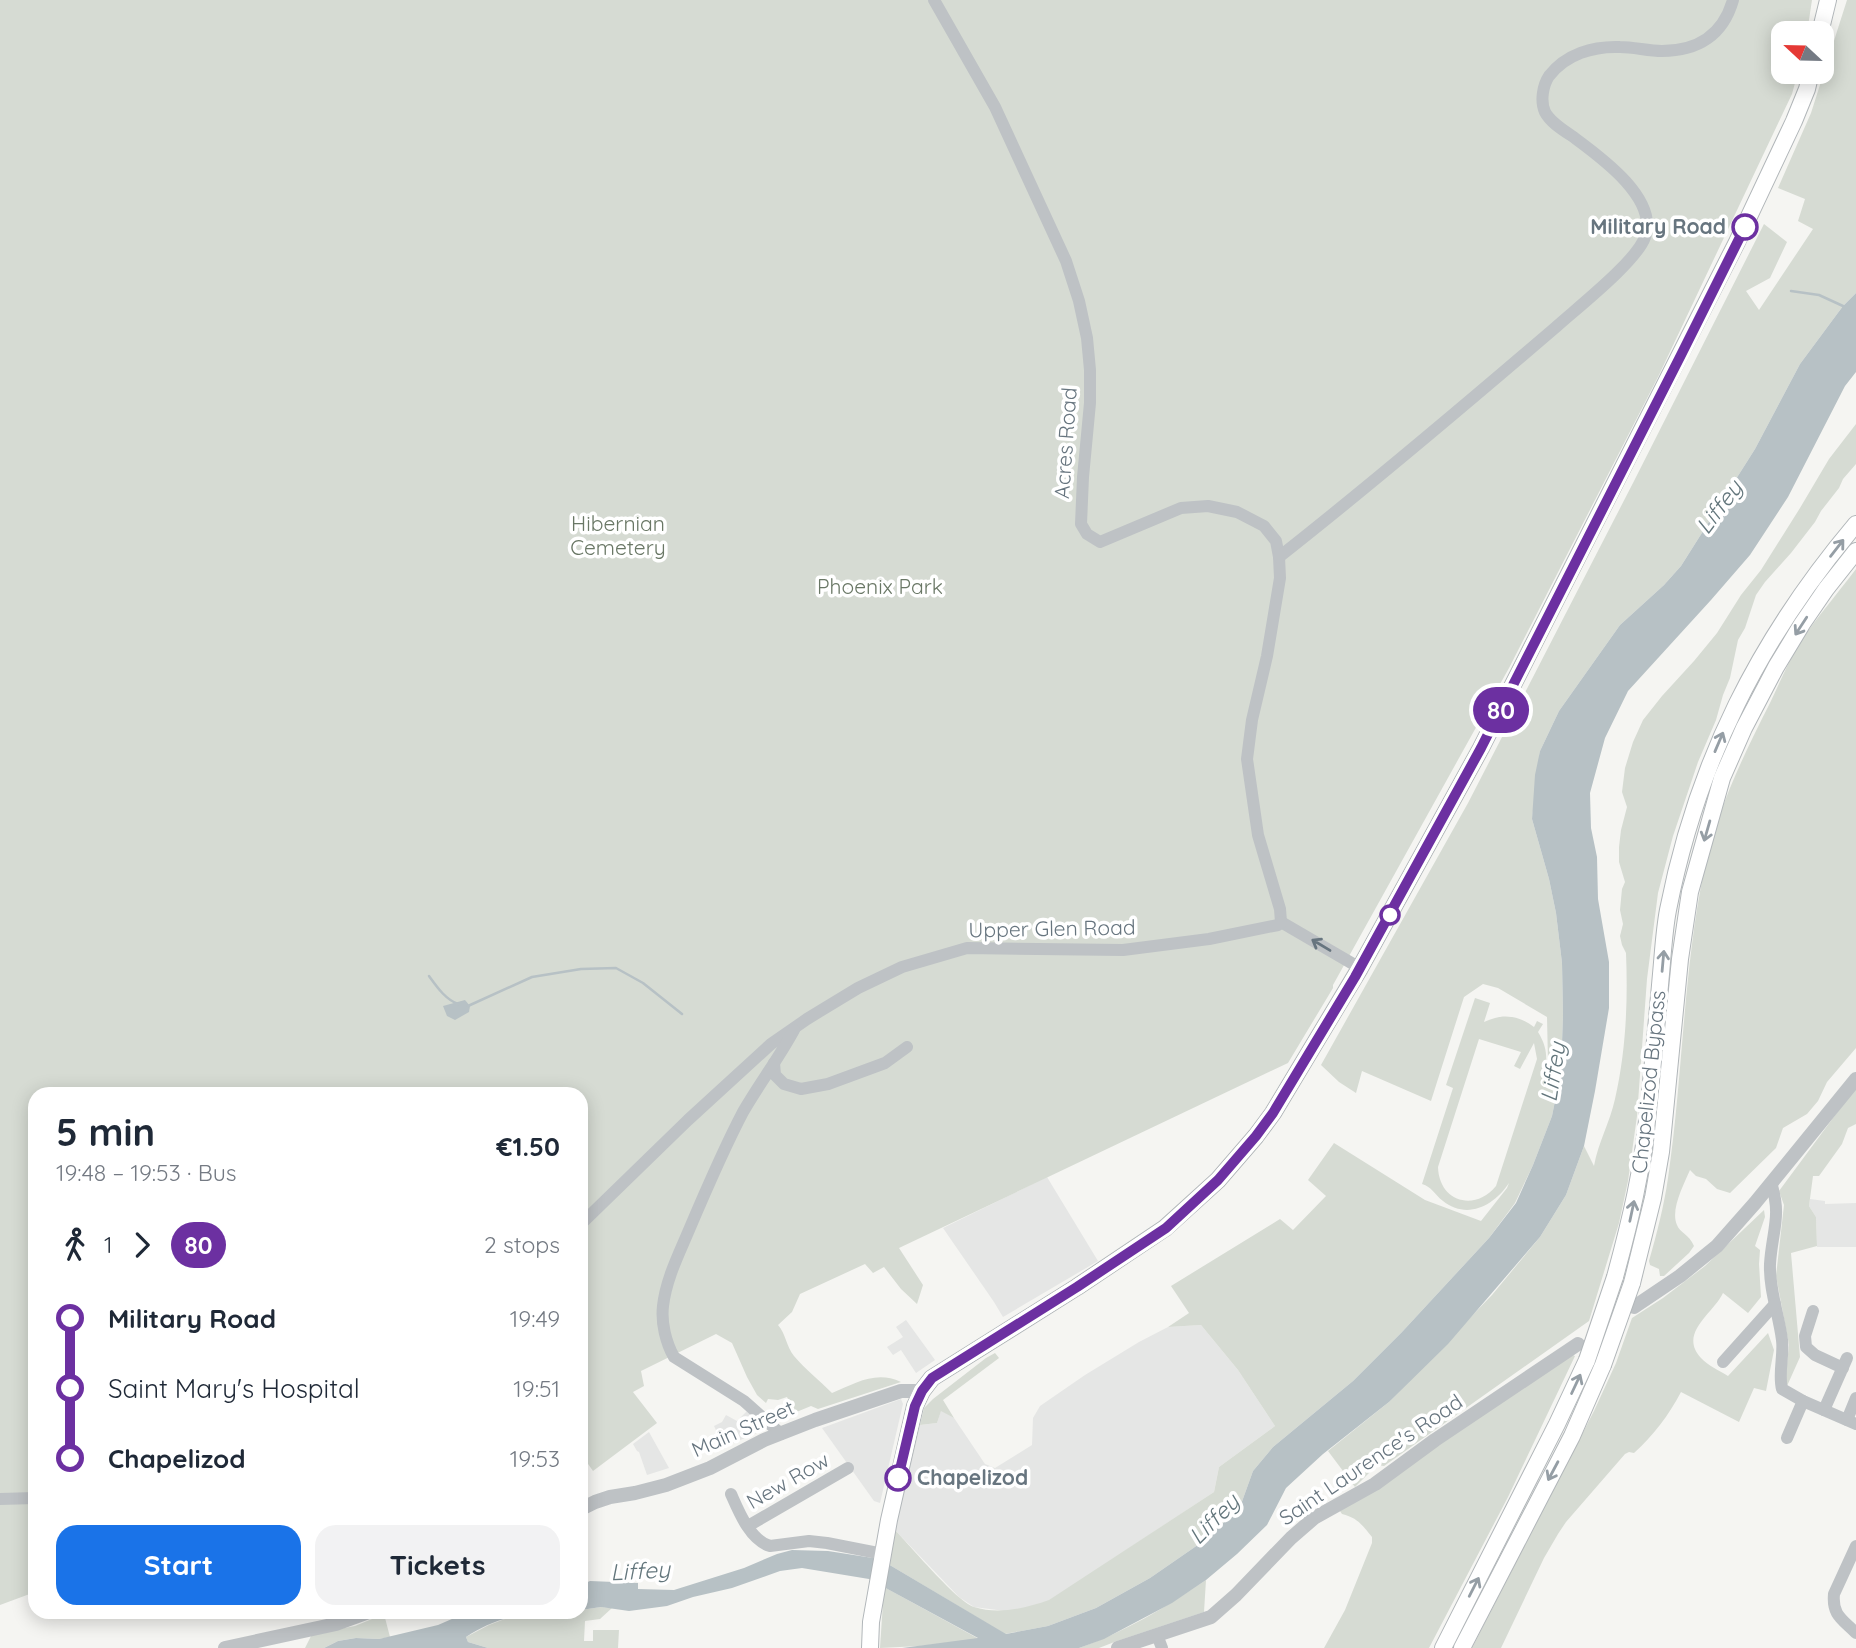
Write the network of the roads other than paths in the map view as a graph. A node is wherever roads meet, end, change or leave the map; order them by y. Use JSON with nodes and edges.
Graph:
{"nodes":[{"id":1,"x":934,"y":0,"type":"edge"},
{"id":2,"x":1733,"y":0,"type":"edge"},
{"id":3,"x":1828,"y":0,"type":"edge"},
{"id":4,"x":1823,"y":21,"type":"edge"},
{"id":5,"x":1808,"y":84,"type":"edge"},
{"id":6,"x":1856,"y":524,"type":"edge"},
{"id":7,"x":1856,"y":551,"type":"edge"},
{"id":8,"x":1279,"y":557,"type":"junction"},
{"id":9,"x":1281,"y":922,"type":"junction"},
{"id":10,"x":1360,"y":968,"type":"junction"},
{"id":11,"x":794,"y":1028,"type":"junction"},
{"id":12,"x":906,"y":1048,"type":"dead end"},
{"id":13,"x":774,"y":1063,"type":"junction"},
{"id":14,"x":1856,"y":1079,"type":"edge"},
{"id":15,"x":1771,"y":1183,"type":"junction"},
{"id":16,"x":588,"y":1217,"type":"edge"},
{"id":17,"x":1775,"y":1304,"type":"junction"},
{"id":18,"x":1634,"y":1307,"type":"dead end"},
{"id":19,"x":1813,"y":1311,"type":"dead end"},
{"id":20,"x":1578,"y":1344,"type":"dead end"},
{"id":21,"x":1595,"y":1362,"type":"junction"},
{"id":22,"x":1723,"y":1362,"type":"dead end"},
{"id":23,"x":922,"y":1391,"type":"junction"},
{"id":24,"x":1856,"y":1398,"type":"edge"},
{"id":25,"x":1803,"y":1401,"type":"junction"},
{"id":26,"x":1824,"y":1410,"type":"junction"},
{"id":27,"x":1851,"y":1422,"type":"edge"},
{"id":28,"x":781,"y":1434,"type":"junction"},
{"id":29,"x":1787,"y":1438,"type":"dead end"},
{"id":30,"x":848,"y":1468,"type":"dead end"},
{"id":31,"x":731,"y":1494,"type":"dead end"},
{"id":32,"x":28,"y":1499,"type":"edge"},
{"id":33,"x":4,"y":1502,"type":"edge"},
{"id":34,"x":588,"y":1506,"type":"edge"},
{"id":35,"x":748,"y":1527,"type":"junction"},
{"id":36,"x":1856,"y":1546,"type":"edge"},
{"id":37,"x":882,"y":1556,"type":"junction"},
{"id":38,"x":350,"y":1619,"type":"edge"},
{"id":39,"x":1856,"y":1633,"type":"edge"},
{"id":40,"x":1159,"y":1641,"type":"edge"},
{"id":41,"x":869,"y":1647,"type":"edge"},
{"id":42,"x":225,"y":1648,"type":"edge"},
{"id":43,"x":1118,"y":1648,"type":"edge"},
{"id":44,"x":1443,"y":1648,"type":"edge"},
{"id":45,"x":1462,"y":1648,"type":"edge"}],
"edges":[{"from":1,"to":8,"type":"street","name":"Acres Road"},
{"from":2,"to":8,"type":"street"},
{"from":3,"to":4,"type":"main road"},
{"from":5,"to":10,"type":"main road"},
{"from":21,"to":6,"type":"main road","name":"Chapelizod Bypass","one_way":true,"bridge":true},
{"from":7,"to":21,"type":"main road","name":"Chapelizod Bypass","one_way":true,"bridge":true},
{"from":8,"to":9,"type":"street","name":"Acres Road"},
{"from":10,"to":9,"type":"street","one_way":true},
{"from":9,"to":11,"type":"street","name":"Upper Glen Road"},
{"from":10,"to":23,"type":"main road"},
{"from":11,"to":13,"type":"street"},
{"from":11,"to":16,"type":"street","name":"Upper Glen Road"},
{"from":12,"to":13,"type":"street"},
{"from":13,"to":28,"type":"street"},
{"from":14,"to":15,"type":"street"},
{"from":15,"to":17,"type":"street"},
{"from":15,"to":18,"type":"street"},
{"from":17,"to":22,"type":"street"},
{"from":17,"to":25,"type":"street"},
{"from":19,"to":26,"type":"street"},
{"from":20,"to":40,"type":"street","name":"Saint Laurence's Road"},
{"from":44,"to":21,"type":"main road","name":"Chapelizod Bypass","one_way":true},
{"from":21,"to":45,"type":"main road","name":"Chapelizod Bypass","one_way":true},
{"from":23,"to":28,"type":"street","name":"Main Street"},
{"from":23,"to":37,"type":"main road"},
{"from":24,"to":27,"type":"street"},
{"from":25,"to":26,"type":"street"},
{"from":25,"to":29,"type":"street"},
{"from":26,"to":27,"type":"street"},
{"from":28,"to":34,"type":"street","name":"Main Street"},
{"from":30,"to":35,"type":"street","name":"New Row"},
{"from":31,"to":35,"type":"street"},
{"from":32,"to":33,"type":"street"},
{"from":35,"to":37,"type":"street"},
{"from":36,"to":39,"type":"street"},
{"from":37,"to":41,"type":"main road"},
{"from":38,"to":42,"type":"street"},
{"from":40,"to":43,"type":"street","name":"Saint Laurence's Road"}]}
